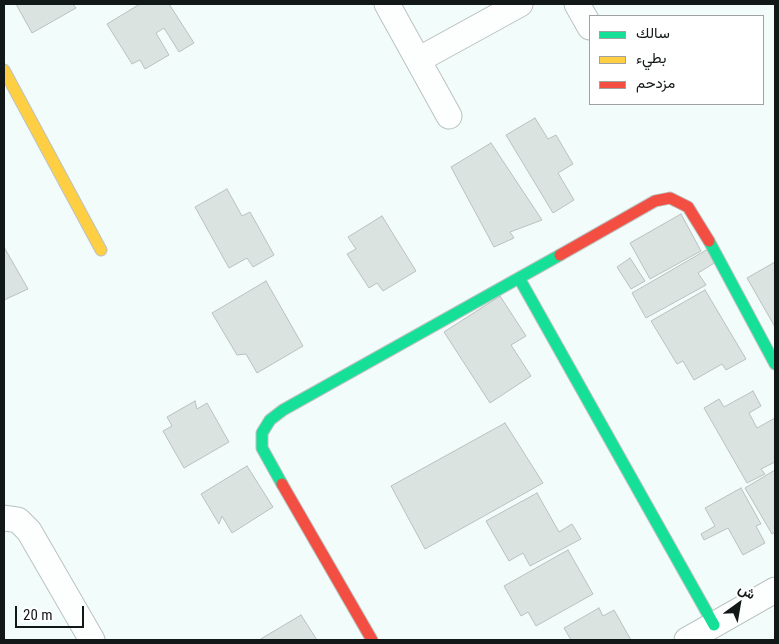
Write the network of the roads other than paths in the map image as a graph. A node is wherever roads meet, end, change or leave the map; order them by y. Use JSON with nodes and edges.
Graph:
{"nodes":[{"id":1,"x":387,"y":4,"type":"edge"},
{"id":2,"x":520,"y":4,"type":"edge"},
{"id":3,"x":577,"y":4,"type":"edge"},
{"id":4,"x":589,"y":25,"type":"edge"},
{"id":5,"x":418,"y":60,"type":"junction"},
{"id":6,"x":4,"y":70,"type":"edge"},
{"id":7,"x":449,"y":116,"type":"dead end"},
{"id":8,"x":100,"y":250,"type":"dead end"},
{"id":9,"x":519,"y":278,"type":"junction"},
{"id":10,"x":775,"y":364,"type":"edge"},
{"id":11,"x":4,"y":518,"type":"edge"},
{"id":12,"x":775,"y":590,"type":"edge"},
{"id":13,"x":714,"y":625,"type":"junction"},
{"id":14,"x":92,"y":640,"type":"edge"},
{"id":15,"x":372,"y":640,"type":"edge"},
{"id":16,"x":687,"y":640,"type":"edge"}],
"edges":[{"from":1,"to":5,"type":"street"},
{"from":2,"to":5,"type":"street"},
{"from":3,"to":4,"type":"street"},
{"from":5,"to":7,"type":"street"},
{"from":6,"to":8,"type":"street"},
{"from":9,"to":10,"type":"street"},
{"from":9,"to":13,"type":"street"},
{"from":9,"to":15,"type":"street"},
{"from":11,"to":14,"type":"street"},
{"from":12,"to":13,"type":"street"},
{"from":13,"to":16,"type":"street"}]}
